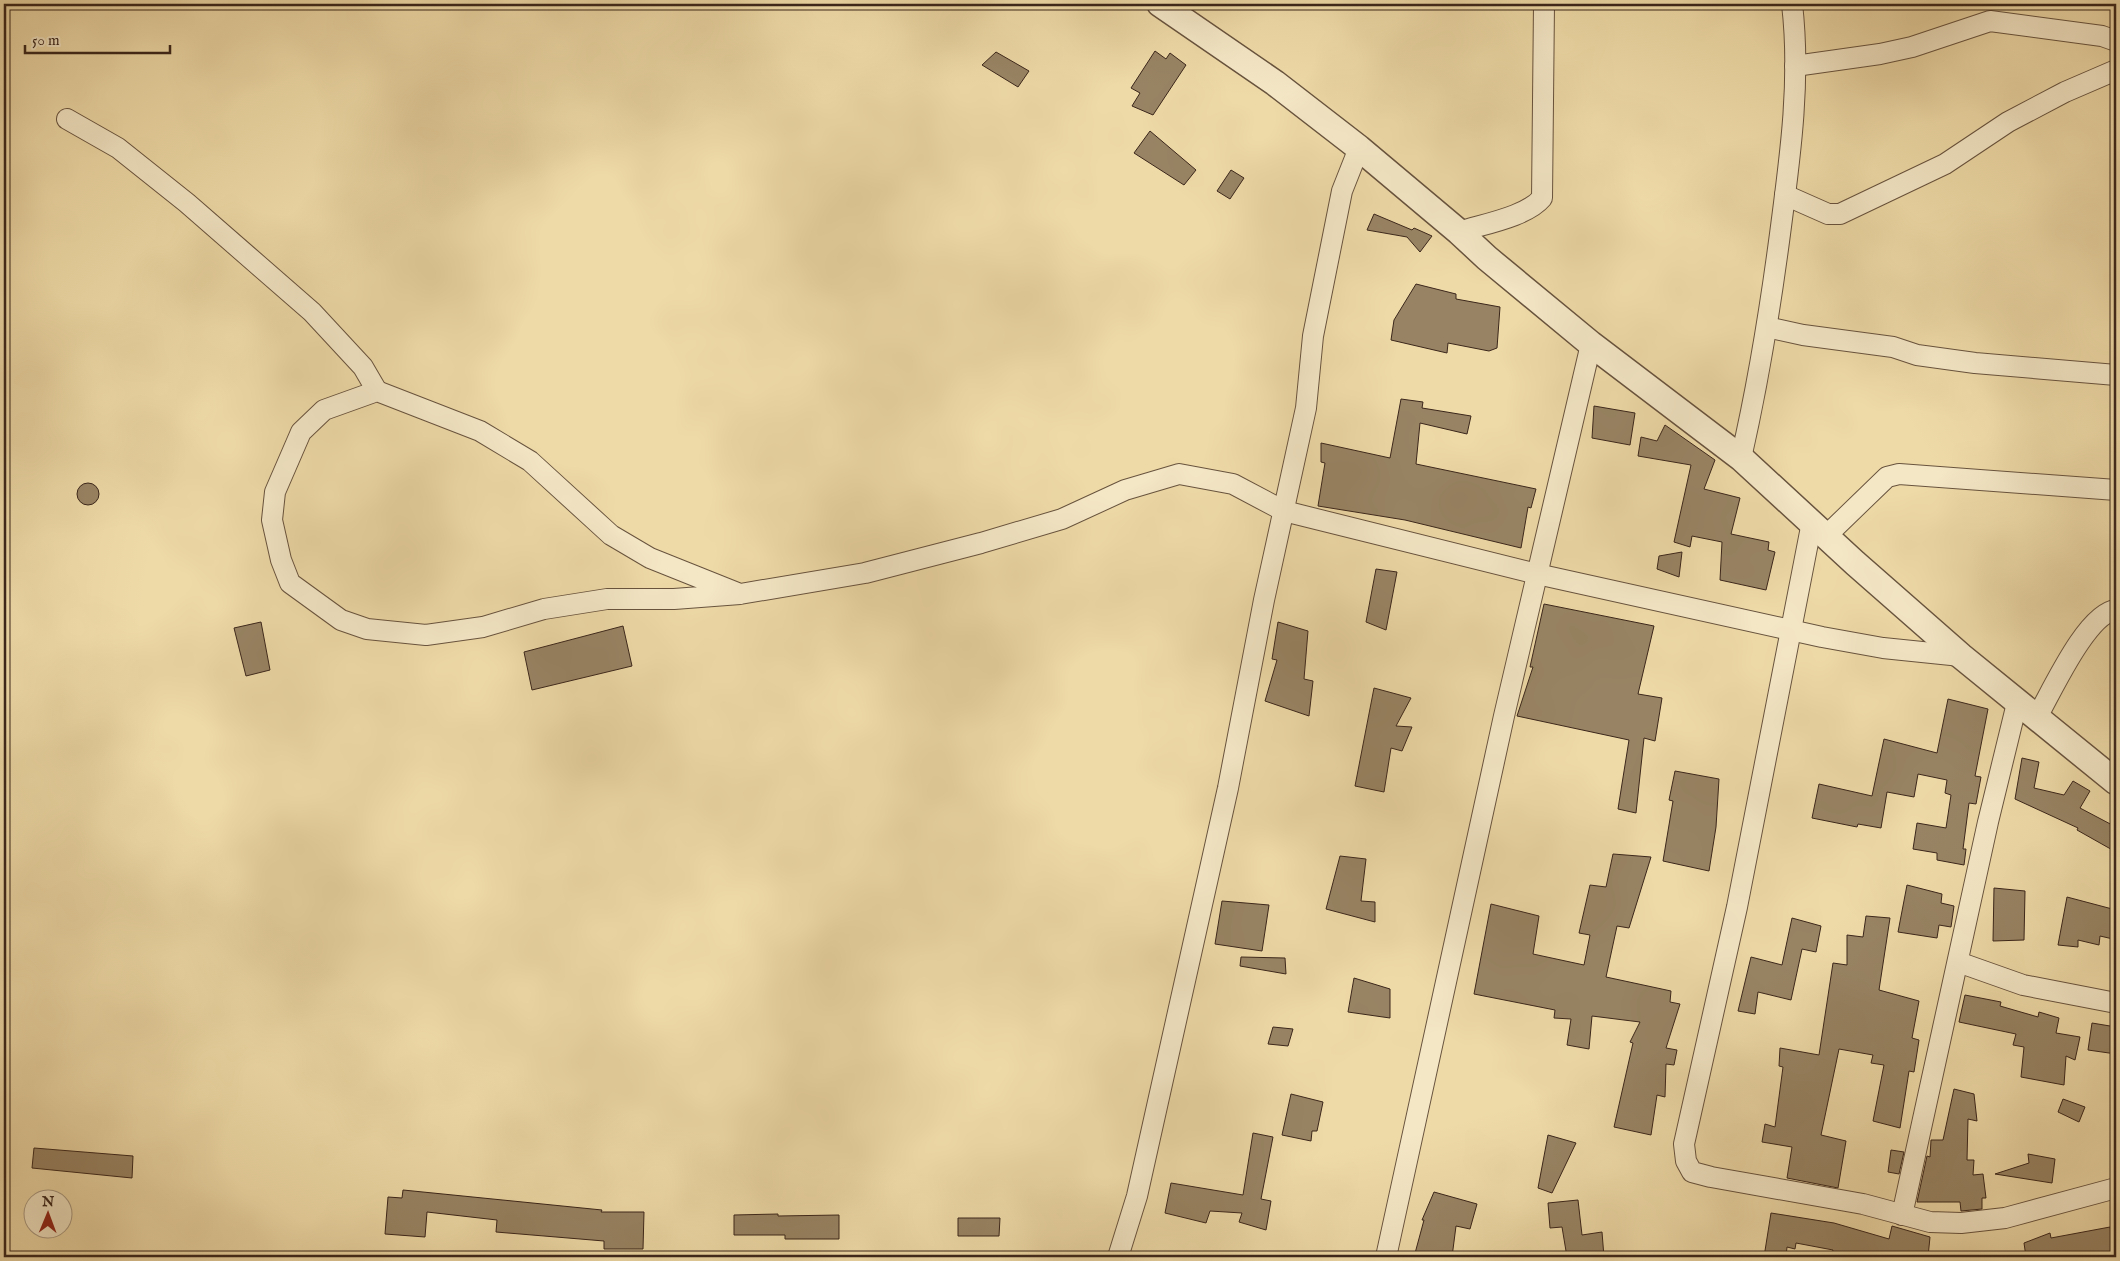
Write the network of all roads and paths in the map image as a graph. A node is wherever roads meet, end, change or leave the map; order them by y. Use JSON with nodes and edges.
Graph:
{"nodes":[{"id":1,"x":1160,"y":4,"type":"edge"},
{"id":2,"x":1544,"y":4,"type":"edge"},
{"id":3,"x":1792,"y":4,"type":"edge"},
{"id":4,"x":1990,"y":12,"type":"edge"},
{"id":5,"x":2116,"y":41,"type":"edge"},
{"id":6,"x":1796,"y":66,"type":"junction"},
{"id":7,"x":2116,"y":70,"type":"edge"},
{"id":8,"x":67,"y":119,"type":"dead end"},
{"id":9,"x":1359,"y":148,"type":"junction"},
{"id":10,"x":1785,"y":194,"type":"junction"},
{"id":11,"x":1459,"y":232,"type":"junction"},
{"id":12,"x":1767,"y":327,"type":"junction"},
{"id":13,"x":1591,"y":344,"type":"junction"},
{"id":14,"x":2116,"y":376,"type":"edge"},
{"id":15,"x":377,"y":391,"type":"junction"},
{"id":16,"x":1740,"y":458,"type":"junction"},
{"id":17,"x":2116,"y":490,"type":"edge"},
{"id":18,"x":1284,"y":511,"type":"junction"},
{"id":19,"x":1819,"y":529,"type":"junction"},
{"id":20,"x":1537,"y":574,"type":"junction"},
{"id":21,"x":740,"y":594,"type":"junction"},
{"id":22,"x":2116,"y":610,"type":"edge"},
{"id":23,"x":1793,"y":629,"type":"junction"},
{"id":24,"x":1962,"y":656,"type":"junction"},
{"id":25,"x":2027,"y":710,"type":"junction"},
{"id":26,"x":2116,"y":782,"type":"edge"},
{"id":27,"x":1958,"y":962,"type":"junction"},
{"id":28,"x":2116,"y":1003,"type":"edge"},
{"id":29,"x":2116,"y":1188,"type":"edge"},
{"id":30,"x":1902,"y":1215,"type":"junction"},
{"id":31,"x":1118,"y":1257,"type":"edge"},
{"id":32,"x":1386,"y":1257,"type":"edge"}],
"edges":[{"from":1,"to":9,"type":"street"},
{"from":2,"to":11,"type":"street"},
{"from":3,"to":6,"type":"street"},
{"from":4,"to":5,"type":"street"},
{"from":4,"to":6,"type":"street"},
{"from":6,"to":10,"type":"street"},
{"from":7,"to":10,"type":"street"},
{"from":8,"to":15,"type":"street"},
{"from":9,"to":11,"type":"street"},
{"from":9,"to":18,"type":"street"},
{"from":10,"to":12,"type":"street"},
{"from":11,"to":13,"type":"street"},
{"from":12,"to":14,"type":"street"},
{"from":12,"to":16,"type":"street"},
{"from":13,"to":16,"type":"street"},
{"from":13,"to":20,"type":"street"},
{"from":15,"to":21,"type":"street"},
{"from":15,"to":21,"type":"street"},
{"from":16,"to":19,"type":"street"},
{"from":17,"to":19,"type":"street"},
{"from":18,"to":20,"type":"street"},
{"from":18,"to":21,"type":"street"},
{"from":18,"to":31,"type":"street"},
{"from":19,"to":23,"type":"street"},
{"from":19,"to":24,"type":"street"},
{"from":20,"to":23,"type":"street"},
{"from":20,"to":32,"type":"street"},
{"from":22,"to":25,"type":"street"},
{"from":23,"to":24,"type":"street"},
{"from":23,"to":30,"type":"street"},
{"from":24,"to":25,"type":"street"},
{"from":25,"to":26,"type":"street"},
{"from":25,"to":27,"type":"street"},
{"from":27,"to":28,"type":"street"},
{"from":27,"to":30,"type":"street"},
{"from":29,"to":30,"type":"street"}]}
